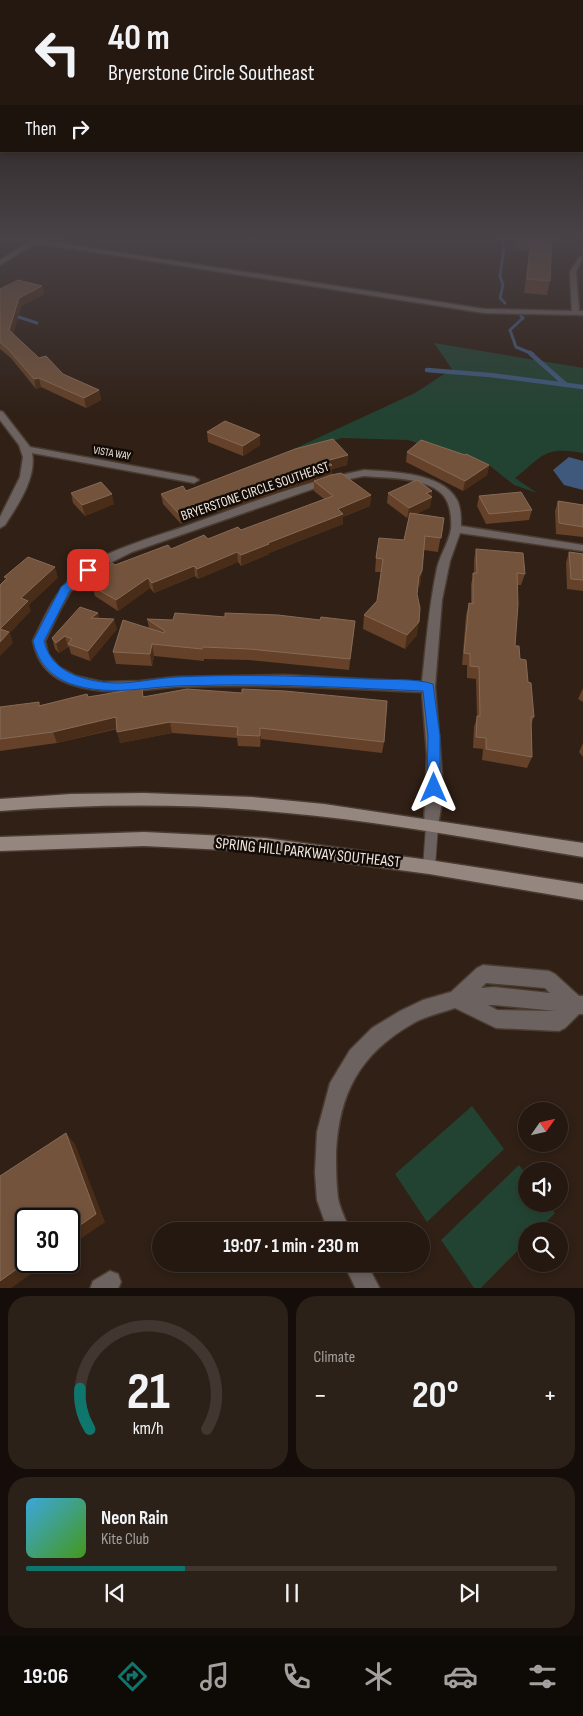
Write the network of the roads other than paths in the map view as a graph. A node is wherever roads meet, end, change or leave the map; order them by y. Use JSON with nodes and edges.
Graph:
{"nodes":[{"id":1,"x":388,"y":296,"type":"edge"},
{"id":2,"x":577,"y":296,"type":"edge"},
{"id":3,"x":580,"y":313,"type":"edge"},
{"id":4,"x":0,"y":414,"type":"edge"},
{"id":5,"x":27,"y":449,"type":"junction"},
{"id":6,"x":194,"y":480,"type":"dead end"},
{"id":7,"x":0,"y":525,"type":"edge"},
{"id":8,"x":456,"y":528,"type":"junction"},
{"id":9,"x":583,"y":548,"type":"edge"},
{"id":10,"x":428,"y":687,"type":"junction"},
{"id":11,"x":0,"y":805,"type":"edge"},
{"id":12,"x":432,"y":826,"type":"junction"},
{"id":13,"x":0,"y":844,"type":"edge"},
{"id":14,"x":583,"y":850,"type":"edge"},
{"id":15,"x":428,"y":867,"type":"junction"},
{"id":16,"x":583,"y":892,"type":"edge"},
{"id":17,"x":456,"y":999,"type":"junction"},
{"id":18,"x":579,"y":1004,"type":"edge"},
{"id":19,"x":336,"y":1222,"type":"edge"},
{"id":20,"x":360,"y":1272,"type":"edge"},
{"id":21,"x":369,"y":1288,"type":"edge"}],
"edges":[{"from":1,"to":3,"type":"street"},
{"from":2,"to":3,"type":"street"},
{"from":4,"to":5,"type":"street"},
{"from":5,"to":6,"type":"street","name":"VISTA WAY"},
{"from":5,"to":7,"type":"street"},
{"from":8,"to":9,"type":"street"},
{"from":8,"to":10,"type":"street","name":"BRYERSTONE CIRCLE SOUTHEAST"},
{"from":8,"to":10,"type":"street","name":"BRYERSTONE CIRCLE SOUTHEAST"},
{"from":10,"to":12,"type":"street"},
{"from":11,"to":12,"type":"street"},
{"from":12,"to":14,"type":"street"},
{"from":12,"to":15,"type":"lane"},
{"from":13,"to":15,"type":"street","name":"SPRING HILL PARKWAY SOUTHEAST"},
{"from":15,"to":16,"type":"street","name":"SPRING HILL PARKWAY SOUTHEAST"},
{"from":17,"to":18,"type":"street"},
{"from":17,"to":18,"type":"street"},
{"from":17,"to":19,"type":"street"},
{"from":20,"to":21,"type":"street"}]}
